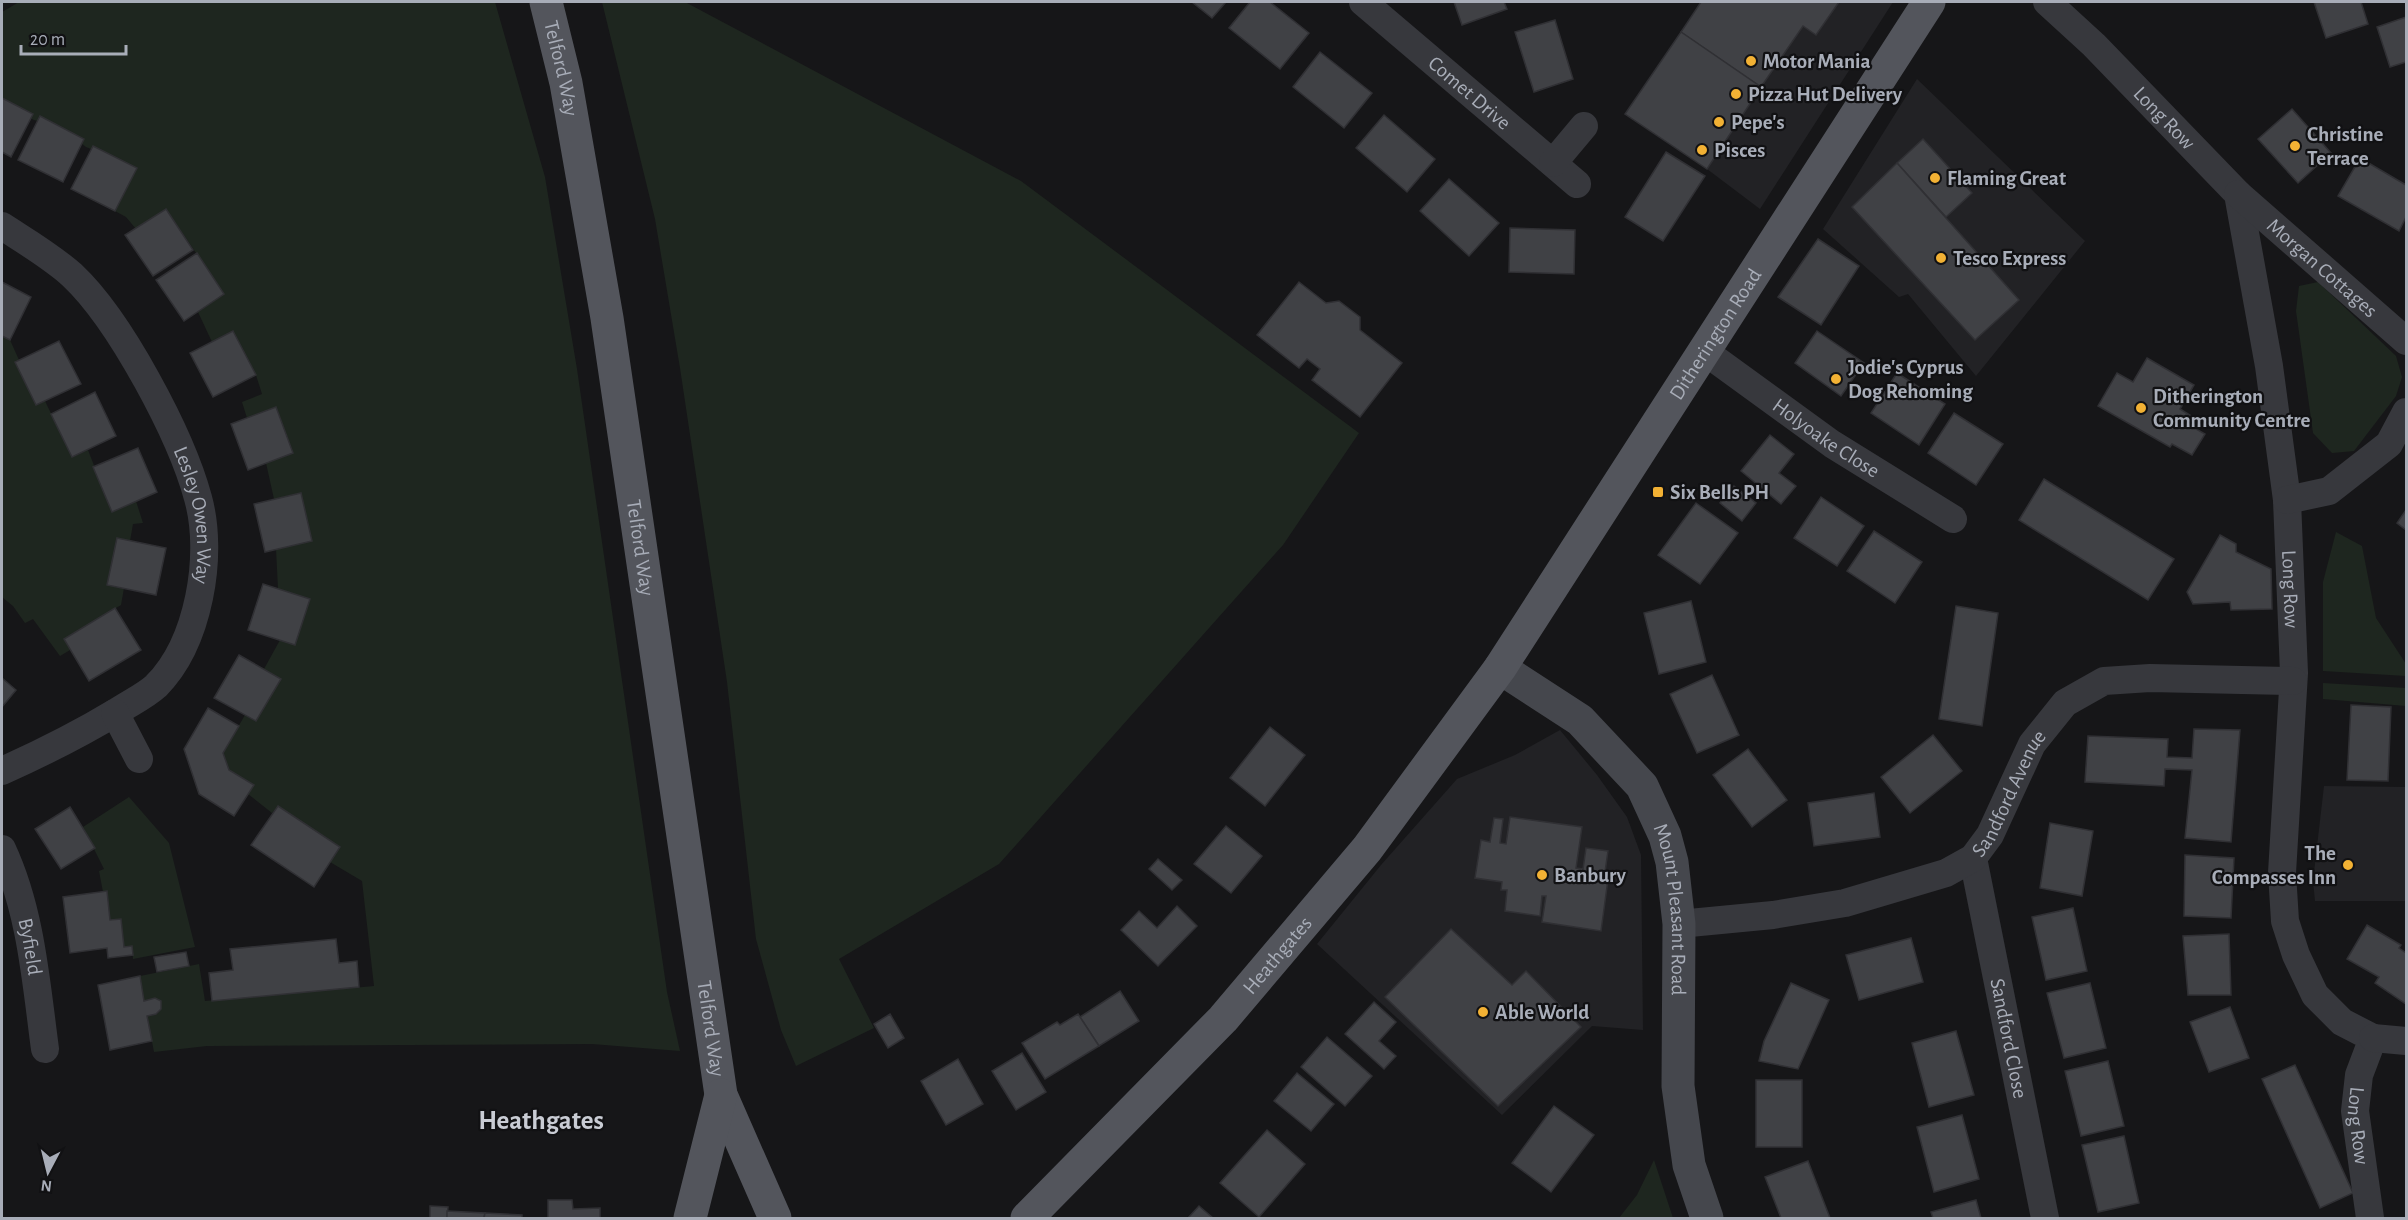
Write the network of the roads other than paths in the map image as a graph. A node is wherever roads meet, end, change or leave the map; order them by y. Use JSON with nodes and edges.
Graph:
{"nodes":[{"id":1,"x":546,"y":2,"type":"edge"},
{"id":2,"x":1363,"y":2,"type":"edge"},
{"id":3,"x":1929,"y":2,"type":"edge"},
{"id":4,"x":2047,"y":2,"type":"edge"},
{"id":5,"x":1584,"y":126,"type":"dead end"},
{"id":6,"x":1553,"y":163,"type":"junction"},
{"id":7,"x":1577,"y":184,"type":"dead end"},
{"id":8,"x":2238,"y":194,"type":"junction"},
{"id":9,"x":2,"y":226,"type":"edge"},
{"id":10,"x":2406,"y":341,"type":"edge"},
{"id":11,"x":1704,"y":351,"type":"junction"},
{"id":12,"x":2406,"y":412,"type":"edge"},
{"id":13,"x":2287,"y":500,"type":"junction"},
{"id":14,"x":1953,"y":519,"type":"dead end"},
{"id":15,"x":1500,"y":668,"type":"junction"},
{"id":16,"x":2293,"y":681,"type":"junction"},
{"id":17,"x":115,"y":713,"type":"junction"},
{"id":18,"x":139,"y":759,"type":"dead end"},
{"id":19,"x":2,"y":771,"type":"edge"},
{"id":20,"x":2,"y":849,"type":"edge"},
{"id":21,"x":1973,"y":858,"type":"junction"},
{"id":22,"x":1679,"y":924,"type":"junction"},
{"id":23,"x":2373,"y":1038,"type":"junction"},
{"id":24,"x":2406,"y":1041,"type":"edge"},
{"id":25,"x":45,"y":1049,"type":"dead end"},
{"id":26,"x":722,"y":1095,"type":"junction"},
{"id":27,"x":690,"y":1218,"type":"edge"},
{"id":28,"x":775,"y":1218,"type":"edge"},
{"id":29,"x":1027,"y":1218,"type":"edge"},
{"id":30,"x":1707,"y":1218,"type":"edge"},
{"id":31,"x":2045,"y":1218,"type":"edge"},
{"id":32,"x":2370,"y":1218,"type":"edge"}],
"edges":[{"from":1,"to":26,"type":"main road","name":"Telford Way"},
{"from":2,"to":6,"type":"street","name":"Comet Drive"},
{"from":3,"to":11,"type":"main road","name":"Ditherington Road"},
{"from":4,"to":8,"type":"street","name":"Long Row"},
{"from":5,"to":6,"type":"street"},
{"from":6,"to":7,"type":"street","name":"Comet Drive"},
{"from":8,"to":10,"type":"street","name":"Morgan Cottages"},
{"from":8,"to":13,"type":"street","name":"Long Row"},
{"from":9,"to":17,"type":"street","name":"Lesley Owen Way"},
{"from":11,"to":14,"type":"street","name":"Holyoake Close"},
{"from":11,"to":15,"type":"main road","name":"Ditherington Road"},
{"from":12,"to":13,"type":"street"},
{"from":13,"to":16,"type":"street","name":"Long Row"},
{"from":15,"to":22,"type":"street","name":"Mount Pleasant Road"},
{"from":15,"to":29,"type":"main road","name":"Heathgates"},
{"from":16,"to":21,"type":"street","name":"Sandford Avenue"},
{"from":16,"to":23,"type":"street","name":"Long Row"},
{"from":17,"to":18,"type":"street"},
{"from":17,"to":19,"type":"street","name":"Lesley Owen Way"},
{"from":20,"to":25,"type":"street","name":"Byfield"},
{"from":21,"to":22,"type":"street","name":"Sandford Avenue"},
{"from":21,"to":31,"type":"street","name":"Sandford Close"},
{"from":22,"to":30,"type":"street","name":"Mount Pleasant Road"},
{"from":23,"to":24,"type":"street"},
{"from":23,"to":32,"type":"street","name":"Long Row"},
{"from":26,"to":27,"type":"main road","name":"Telford Way"},
{"from":26,"to":28,"type":"main road","name":"Telford Way"}]}
